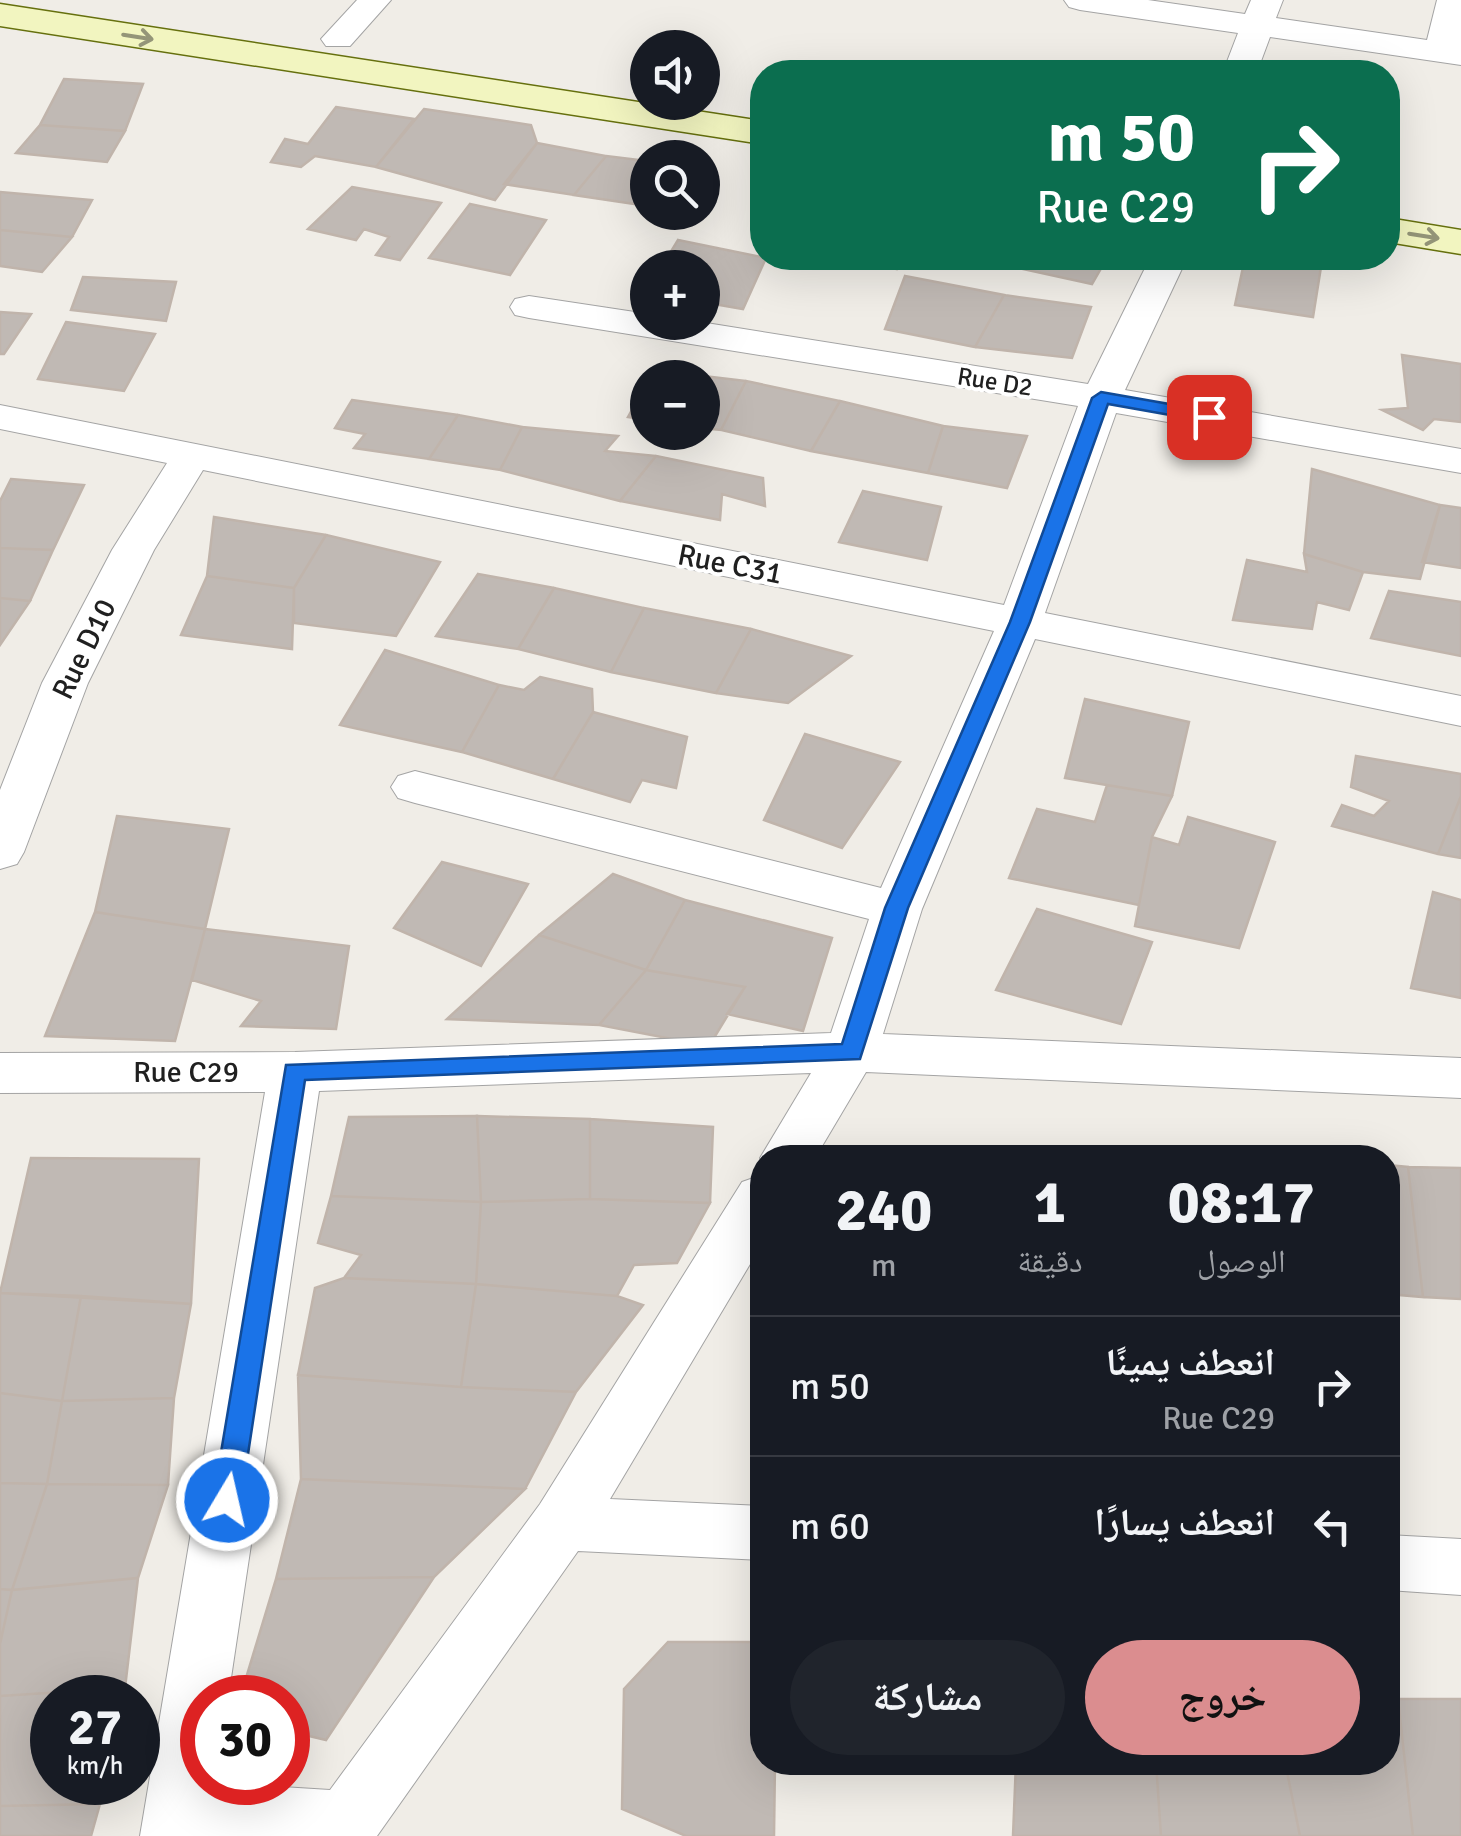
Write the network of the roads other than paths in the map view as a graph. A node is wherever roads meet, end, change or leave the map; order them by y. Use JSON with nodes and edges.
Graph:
{"nodes":[{"id":1,"x":71,"y":0,"type":"edge"},
{"id":2,"x":375,"y":0,"type":"edge"},
{"id":3,"x":1080,"y":0,"type":"edge"},
{"id":4,"x":1454,"y":0,"type":"edge"},
{"id":5,"x":1263,"y":13,"type":"edge"},
{"id":6,"x":6,"y":15,"type":"edge"},
{"id":7,"x":338,"y":39,"type":"junction"},
{"id":8,"x":1451,"y":53,"type":"edge"},
{"id":9,"x":1245,"y":60,"type":"edge"},
{"id":10,"x":630,"y":89,"type":"edge"},
{"id":11,"x":720,"y":102,"type":"edge"},
{"id":12,"x":750,"y":106,"type":"edge"},
{"id":13,"x":750,"y":131,"type":"edge"},
{"id":14,"x":1400,"y":199,"type":"edge"},
{"id":15,"x":1461,"y":208,"type":"edge"},
{"id":16,"x":1400,"y":232,"type":"edge"},
{"id":17,"x":1461,"y":242,"type":"edge"},
{"id":18,"x":1162,"y":270,"type":"edge"},
{"id":19,"x":529,"y":306,"type":"dead end"},
{"id":20,"x":1101,"y":398,"type":"junction"},
{"id":21,"x":0,"y":417,"type":"edge"},
{"id":22,"x":192,"y":457,"type":"junction"},
{"id":23,"x":1461,"y":461,"type":"edge"},
{"id":24,"x":1020,"y":622,"type":"junction"},
{"id":25,"x":1461,"y":710,"type":"edge"},
{"id":26,"x":415,"y":786,"type":"dead end"},
{"id":27,"x":0,"y":852,"type":"edge"},
{"id":28,"x":897,"y":908,"type":"junction"},
{"id":29,"x":851,"y":1052,"type":"junction"},
{"id":30,"x":295,"y":1072,"type":"junction"},
{"id":31,"x":0,"y":1073,"type":"edge"},
{"id":32,"x":1461,"y":1078,"type":"edge"},
{"id":33,"x":794,"y":1145,"type":"edge"},
{"id":34,"x":750,"y":1217,"type":"edge"},
{"id":35,"x":562,"y":1523,"type":"junction"},
{"id":36,"x":750,"y":1531,"type":"edge"},
{"id":37,"x":1400,"y":1563,"type":"edge"},
{"id":38,"x":1461,"y":1566,"type":"edge"},
{"id":39,"x":176,"y":1823,"type":"edge"},
{"id":40,"x":341,"y":1830,"type":"edge"}],
"edges":[{"from":1,"to":7,"type":"main road"},
{"from":2,"to":7,"type":"street"},
{"from":3,"to":5,"type":"street"},
{"from":4,"to":8,"type":"street"},
{"from":5,"to":8,"type":"street"},
{"from":5,"to":9,"type":"street"},
{"from":6,"to":13,"type":"main road","one_way":true},
{"from":7,"to":10,"type":"main road"},
{"from":11,"to":12,"type":"main road"},
{"from":14,"to":15,"type":"main road"},
{"from":16,"to":17,"type":"main road","one_way":true},
{"from":18,"to":20,"type":"street"},
{"from":19,"to":20,"type":"street","name":"Rue D2"},
{"from":20,"to":23,"type":"street","name":"Rue D2"},
{"from":20,"to":24,"type":"street"},
{"from":21,"to":22,"type":"street","name":"Rue C31"},
{"from":22,"to":24,"type":"street","name":"Rue C31"},
{"from":22,"to":27,"type":"street","name":"Rue D10"},
{"from":24,"to":25,"type":"street","name":"Rue C31"},
{"from":24,"to":28,"type":"street"},
{"from":26,"to":28,"type":"street"},
{"from":28,"to":29,"type":"street"},
{"from":29,"to":30,"type":"street","name":"Rue C29"},
{"from":29,"to":32,"type":"street","name":"Rue C29"},
{"from":29,"to":33,"type":"street"},
{"from":30,"to":31,"type":"street","name":"Rue C29"},
{"from":30,"to":39,"type":"street"},
{"from":34,"to":35,"type":"street"},
{"from":35,"to":36,"type":"street"},
{"from":35,"to":40,"type":"street"},
{"from":37,"to":38,"type":"street"},
{"from":39,"to":40,"type":"street"}]}
